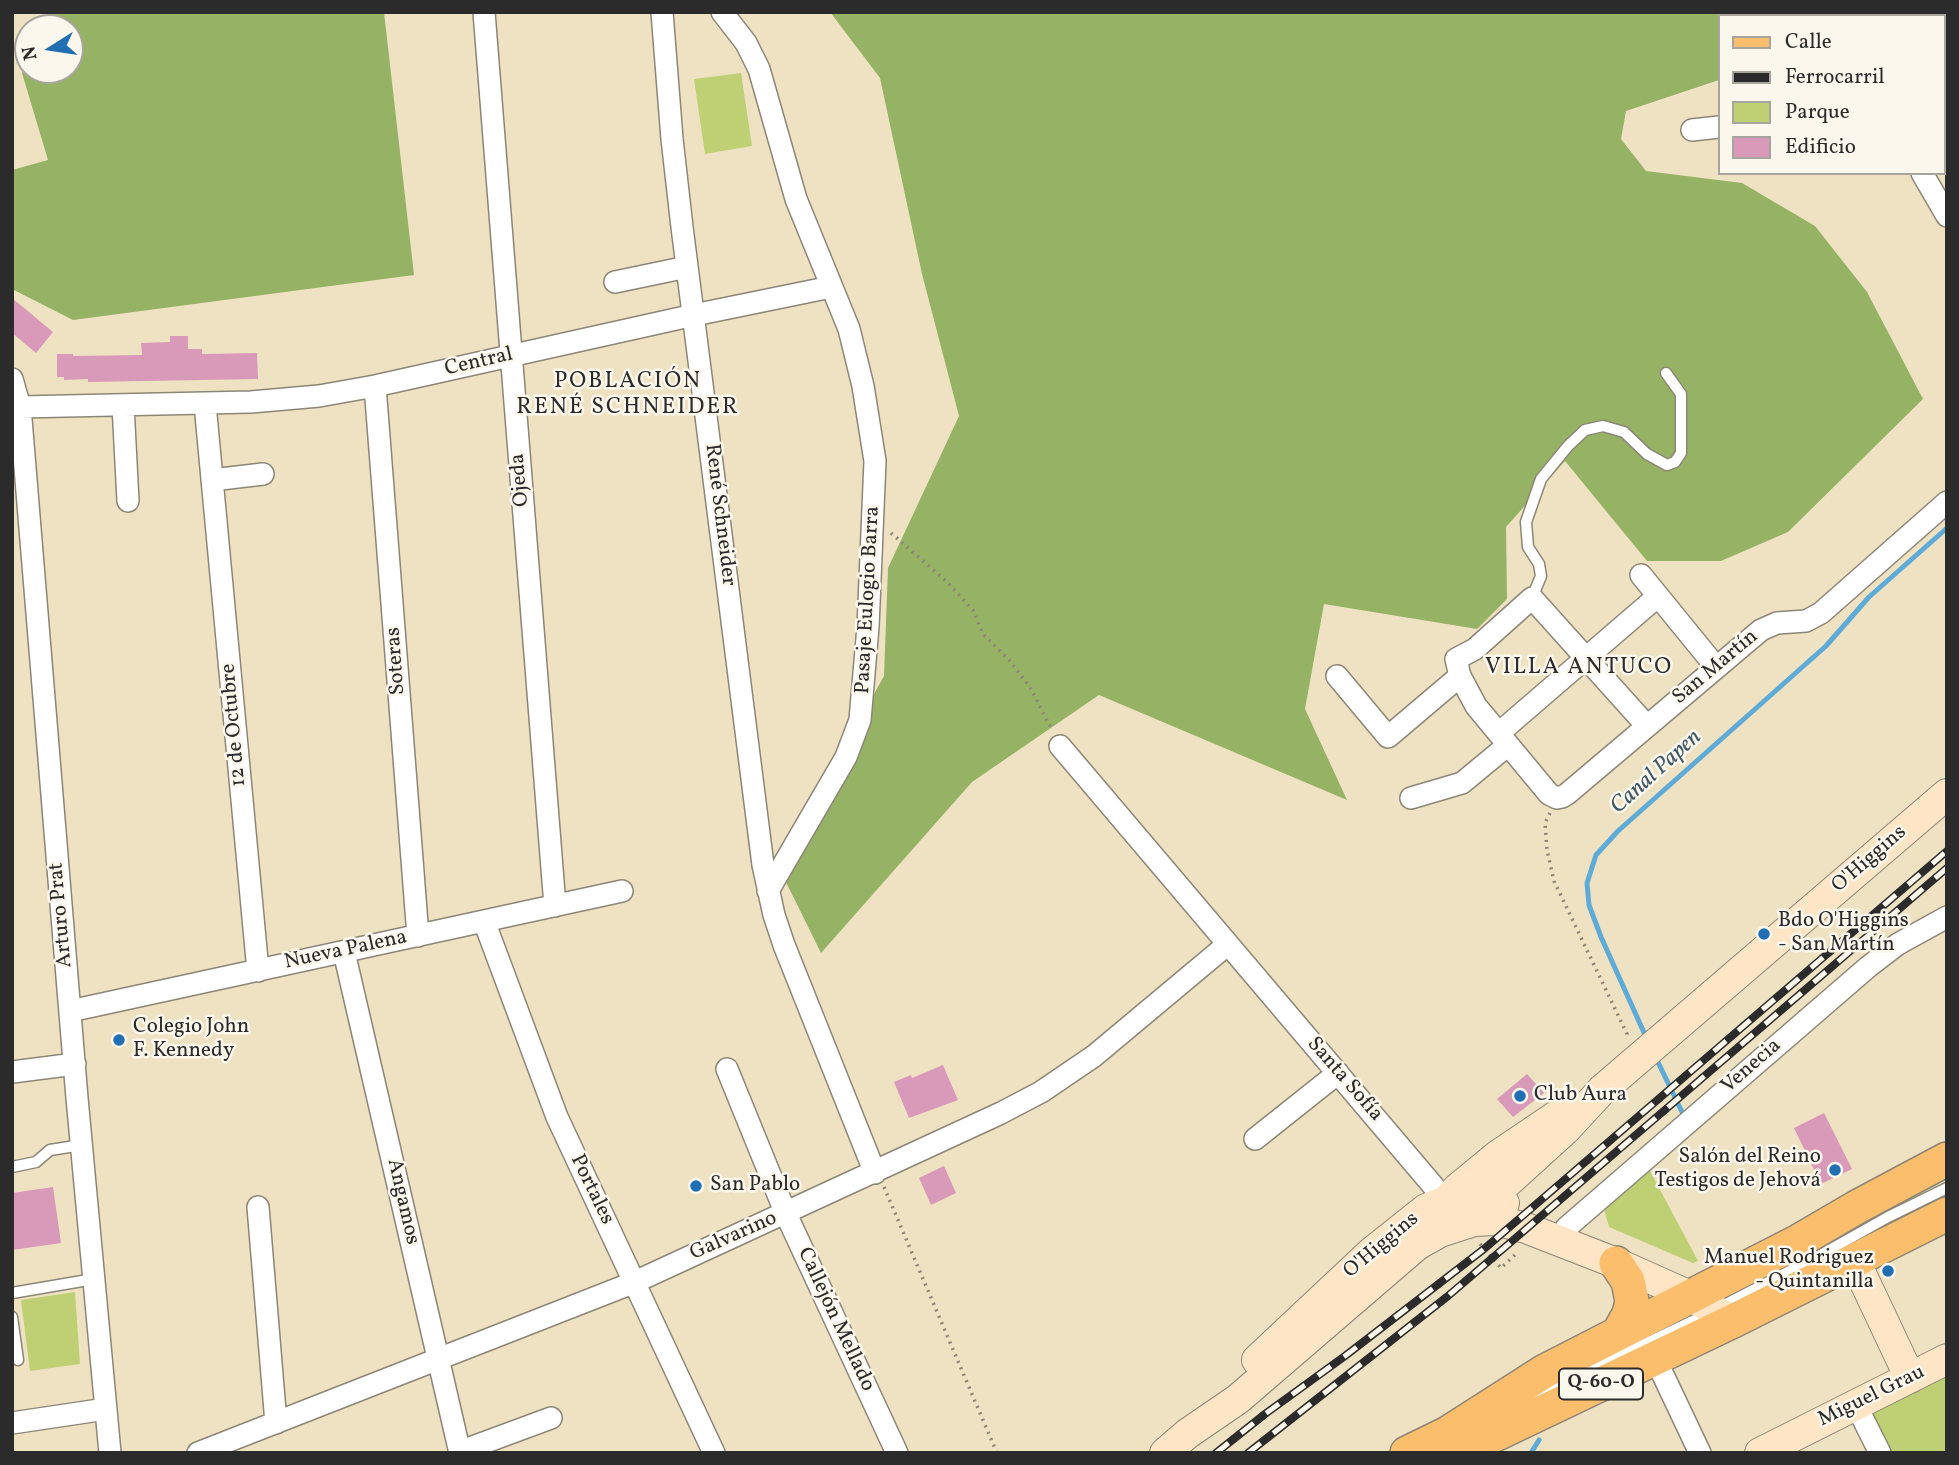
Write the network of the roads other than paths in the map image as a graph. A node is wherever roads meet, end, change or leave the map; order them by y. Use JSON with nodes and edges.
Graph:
{"nodes":[{"id":1,"x":484,"y":12,"type":"edge"},
{"id":2,"x":662,"y":12,"type":"edge"},
{"id":3,"x":722,"y":12,"type":"edge"},
{"id":4,"x":1717,"y":127,"type":"edge"},
{"id":5,"x":1692,"y":130,"type":"dead end"},
{"id":6,"x":1923,"y":175,"type":"edge"},
{"id":7,"x":1947,"y":216,"type":"edge"},
{"id":8,"x":687,"y":267,"type":"junction"},
{"id":9,"x":615,"y":282,"type":"dead end"},
{"id":10,"x":831,"y":287,"type":"junction"},
{"id":11,"x":694,"y":315,"type":"junction"},
{"id":12,"x":511,"y":356,"type":"junction"},
{"id":13,"x":1666,"y":373,"type":"dead end"},
{"id":14,"x":12,"y":379,"type":"edge"},
{"id":15,"x":376,"y":386,"type":"junction"},
{"id":16,"x":205,"y":404,"type":"junction"},
{"id":17,"x":122,"y":405,"type":"junction"},
{"id":18,"x":20,"y":407,"type":"junction"},
{"id":19,"x":17,"y":432,"type":"edge"},
{"id":20,"x":263,"y":474,"type":"dead end"},
{"id":21,"x":212,"y":480,"type":"junction"},
{"id":22,"x":128,"y":501,"type":"dead end"},
{"id":23,"x":1947,"y":502,"type":"edge"},
{"id":24,"x":1641,"y":575,"type":"dead end"},
{"id":25,"x":1658,"y":596,"type":"junction"},
{"id":26,"x":1532,"y":598,"type":"junction"},
{"id":27,"x":1586,"y":658,"type":"junction"},
{"id":28,"x":1458,"y":667,"type":"junction"},
{"id":29,"x":1716,"y":667,"type":"junction"},
{"id":30,"x":1337,"y":676,"type":"dead end"},
{"id":31,"x":1647,"y":726,"type":"junction"},
{"id":32,"x":1504,"y":739,"type":"junction"},
{"id":33,"x":1060,"y":746,"type":"road end"},
{"id":34,"x":1947,"y":794,"type":"edge"},
{"id":35,"x":1411,"y":798,"type":"dead end"},
{"id":36,"x":622,"y":891,"type":"dead end"},
{"id":37,"x":768,"y":891,"type":"junction"},
{"id":38,"x":555,"y":906,"type":"junction"},
{"id":39,"x":1947,"y":917,"type":"edge"},
{"id":40,"x":484,"y":921,"type":"junction"},
{"id":41,"x":418,"y":936,"type":"junction"},
{"id":42,"x":1228,"y":944,"type":"junction"},
{"id":43,"x":344,"y":952,"type":"junction"},
{"id":44,"x":258,"y":971,"type":"junction"},
{"id":45,"x":70,"y":1012,"type":"junction"},
{"id":46,"x":75,"y":1064,"type":"junction"},
{"id":47,"x":727,"y":1069,"type":"dead end"},
{"id":48,"x":12,"y":1072,"type":"edge"},
{"id":49,"x":1338,"y":1073,"type":"junction"},
{"id":50,"x":1255,"y":1139,"type":"dead end"},
{"id":51,"x":82,"y":1145,"type":"junction"},
{"id":52,"x":1947,"y":1159,"type":"edge"},
{"id":53,"x":12,"y":1167,"type":"edge"},
{"id":54,"x":875,"y":1173,"type":"junction"},
{"id":55,"x":1947,"y":1188,"type":"edge"},
{"id":56,"x":1472,"y":1206,"type":"junction"},
{"id":57,"x":258,"y":1207,"type":"dead end"},
{"id":58,"x":786,"y":1214,"type":"junction"},
{"id":59,"x":1942,"y":1214,"type":"edge"},
{"id":60,"x":1566,"y":1228,"type":"junction"},
{"id":61,"x":1854,"y":1259,"type":"junction"},
{"id":62,"x":1616,"y":1263,"type":"junction"},
{"id":63,"x":94,"y":1279,"type":"junction"},
{"id":64,"x":635,"y":1282,"type":"junction"},
{"id":65,"x":12,"y":1293,"type":"edge"},
{"id":66,"x":1717,"y":1303,"type":"junction"},
{"id":67,"x":12,"y":1317,"type":"edge"},
{"id":68,"x":1619,"y":1332,"type":"junction"},
{"id":69,"x":1655,"y":1358,"type":"junction"},
{"id":70,"x":438,"y":1359,"type":"junction"},
{"id":71,"x":18,"y":1360,"type":"dead end"},
{"id":72,"x":1944,"y":1368,"type":"edge"},
{"id":73,"x":1910,"y":1378,"type":"junction"},
{"id":74,"x":1856,"y":1405,"type":"junction"},
{"id":75,"x":106,"y":1409,"type":"junction"},
{"id":76,"x":551,"y":1418,"type":"dead end"},
{"id":77,"x":12,"y":1423,"type":"edge"},
{"id":78,"x":276,"y":1423,"type":"junction"},
{"id":79,"x":1176,"y":1444,"type":"edge"},
{"id":80,"x":1462,"y":1446,"type":"edge"},
{"id":81,"x":460,"y":1452,"type":"edge"},
{"id":82,"x":110,"y":1453,"type":"edge"},
{"id":83,"x":198,"y":1453,"type":"edge"},
{"id":84,"x":714,"y":1453,"type":"edge"},
{"id":85,"x":897,"y":1453,"type":"edge"},
{"id":86,"x":1407,"y":1453,"type":"edge"},
{"id":87,"x":1700,"y":1453,"type":"edge"},
{"id":88,"x":1760,"y":1453,"type":"edge"},
{"id":89,"x":1880,"y":1453,"type":"edge"}],
"edges":[{"from":1,"to":12,"type":"street","name":"Ojeda"},
{"from":2,"to":8,"type":"street","name":"René Schneider"},
{"from":3,"to":10,"type":"street","name":"Pasaje Eulogio Barra"},
{"from":4,"to":5,"type":"street"},
{"from":6,"to":7,"type":"street"},
{"from":8,"to":9,"type":"street"},
{"from":8,"to":11,"type":"street","name":"René Schneider"},
{"from":10,"to":11,"type":"street","name":"Central"},
{"from":10,"to":37,"type":"street","name":"Pasaje Eulogio Barra"},
{"from":11,"to":12,"type":"street","name":"Central"},
{"from":11,"to":37,"type":"street","name":"René Schneider"},
{"from":12,"to":15,"type":"street","name":"Central"},
{"from":12,"to":38,"type":"street","name":"Ojeda"},
{"from":13,"to":26,"type":"lane"},
{"from":14,"to":18,"type":"street","name":"Arturo Prat"},
{"from":15,"to":16,"type":"street","name":"Central"},
{"from":15,"to":41,"type":"street","name":"Soteras"},
{"from":16,"to":17,"type":"street","name":"Central"},
{"from":16,"to":21,"type":"street","name":"12 de Octubre"},
{"from":17,"to":18,"type":"street","name":"Central"},
{"from":17,"to":22,"type":"street"},
{"from":18,"to":19,"type":"street","name":"Arturo Prat"},
{"from":19,"to":45,"type":"street","name":"Arturo Prat"},
{"from":20,"to":21,"type":"street"},
{"from":21,"to":44,"type":"street","name":"12 de Octubre"},
{"from":23,"to":29,"type":"street","name":"San Martín"},
{"from":24,"to":25,"type":"street"},
{"from":25,"to":27,"type":"street"},
{"from":25,"to":29,"type":"street"},
{"from":26,"to":27,"type":"street"},
{"from":26,"to":28,"type":"street"},
{"from":27,"to":31,"type":"street"},
{"from":27,"to":32,"type":"street"},
{"from":28,"to":30,"type":"street"},
{"from":28,"to":32,"type":"street"},
{"from":29,"to":31,"type":"street","name":"San Martín"},
{"from":31,"to":32,"type":"street","name":"San Martín"},
{"from":32,"to":35,"type":"street"},
{"from":33,"to":42,"type":"street","name":"Santa Sofía"},
{"from":34,"to":56,"type":"street","name":"O'Higgins"},
{"from":36,"to":38,"type":"street","name":"Nueva Palena"},
{"from":37,"to":54,"type":"street"},
{"from":38,"to":40,"type":"street","name":"Nueva Palena"},
{"from":39,"to":60,"type":"street","name":"Venecia"},
{"from":40,"to":41,"type":"street","name":"Nueva Palena"},
{"from":40,"to":64,"type":"street","name":"Portales"},
{"from":41,"to":43,"type":"street","name":"Nueva Palena"},
{"from":42,"to":49,"type":"street","name":"Santa Sofía"},
{"from":42,"to":54,"type":"street","name":"Galvarino"},
{"from":43,"to":44,"type":"street","name":"Nueva Palena"},
{"from":43,"to":70,"type":"street","name":"Angamos"},
{"from":44,"to":45,"type":"street","name":"Nueva Palena"},
{"from":45,"to":46,"type":"street","name":"Arturo Prat"},
{"from":46,"to":48,"type":"street"},
{"from":46,"to":51,"type":"street","name":"Arturo Prat"},
{"from":47,"to":58,"type":"street","name":"Callejón Mellado"},
{"from":49,"to":50,"type":"street"},
{"from":49,"to":56,"type":"street","name":"Santa Sofía"},
{"from":51,"to":53,"type":"lane"},
{"from":51,"to":63,"type":"street","name":"Arturo Prat"},
{"from":52,"to":66,"type":"main road","number":"Q-60-O"},
{"from":54,"to":58,"type":"street","name":"Galvarino"},
{"from":55,"to":66,"type":"lane"},
{"from":56,"to":60,"type":"street"},
{"from":56,"to":62,"type":"street"},
{"from":56,"to":79,"type":"street","name":"O'Higgins"},
{"from":57,"to":78,"type":"street"},
{"from":58,"to":64,"type":"street","name":"Galvarino"},
{"from":58,"to":85,"type":"street","name":"Callejón Mellado"},
{"from":59,"to":61,"type":"main road","number":"Q-60-O"},
{"from":60,"to":66,"type":"street"},
{"from":61,"to":66,"type":"main road","number":"Q-60-O"},
{"from":61,"to":73,"type":"street"},
{"from":62,"to":66,"type":"street"},
{"from":62,"to":68,"type":"main road"},
{"from":63,"to":65,"type":"lane"},
{"from":63,"to":75,"type":"street","name":"Arturo Prat"},
{"from":64,"to":70,"type":"street","name":"Galvarino"},
{"from":64,"to":84,"type":"street","name":"Portales"},
{"from":66,"to":68,"type":"main road","number":"Q-60-O"},
{"from":66,"to":69,"type":"main road","number":"Q-60-O"},
{"from":66,"to":80,"type":"lane"},
{"from":67,"to":71,"type":"lane"},
{"from":68,"to":80,"type":"main road","number":"Q-60-O"},
{"from":69,"to":80,"type":"main road","number":"Q-60-O"},
{"from":69,"to":87,"type":"street"},
{"from":70,"to":78,"type":"street","name":"Galvarino"},
{"from":70,"to":81,"type":"street","name":"Angamos"},
{"from":72,"to":73,"type":"street","name":"Miguel Grau"},
{"from":73,"to":74,"type":"street","name":"Miguel Grau"},
{"from":74,"to":88,"type":"street","name":"Miguel Grau"},
{"from":74,"to":89,"type":"street"},
{"from":75,"to":77,"type":"street"},
{"from":75,"to":82,"type":"street","name":"Arturo Prat"},
{"from":76,"to":81,"type":"street"},
{"from":78,"to":83,"type":"street","name":"Galvarino"},
{"from":80,"to":86,"type":"main road","number":"Q-60-O"}]}
